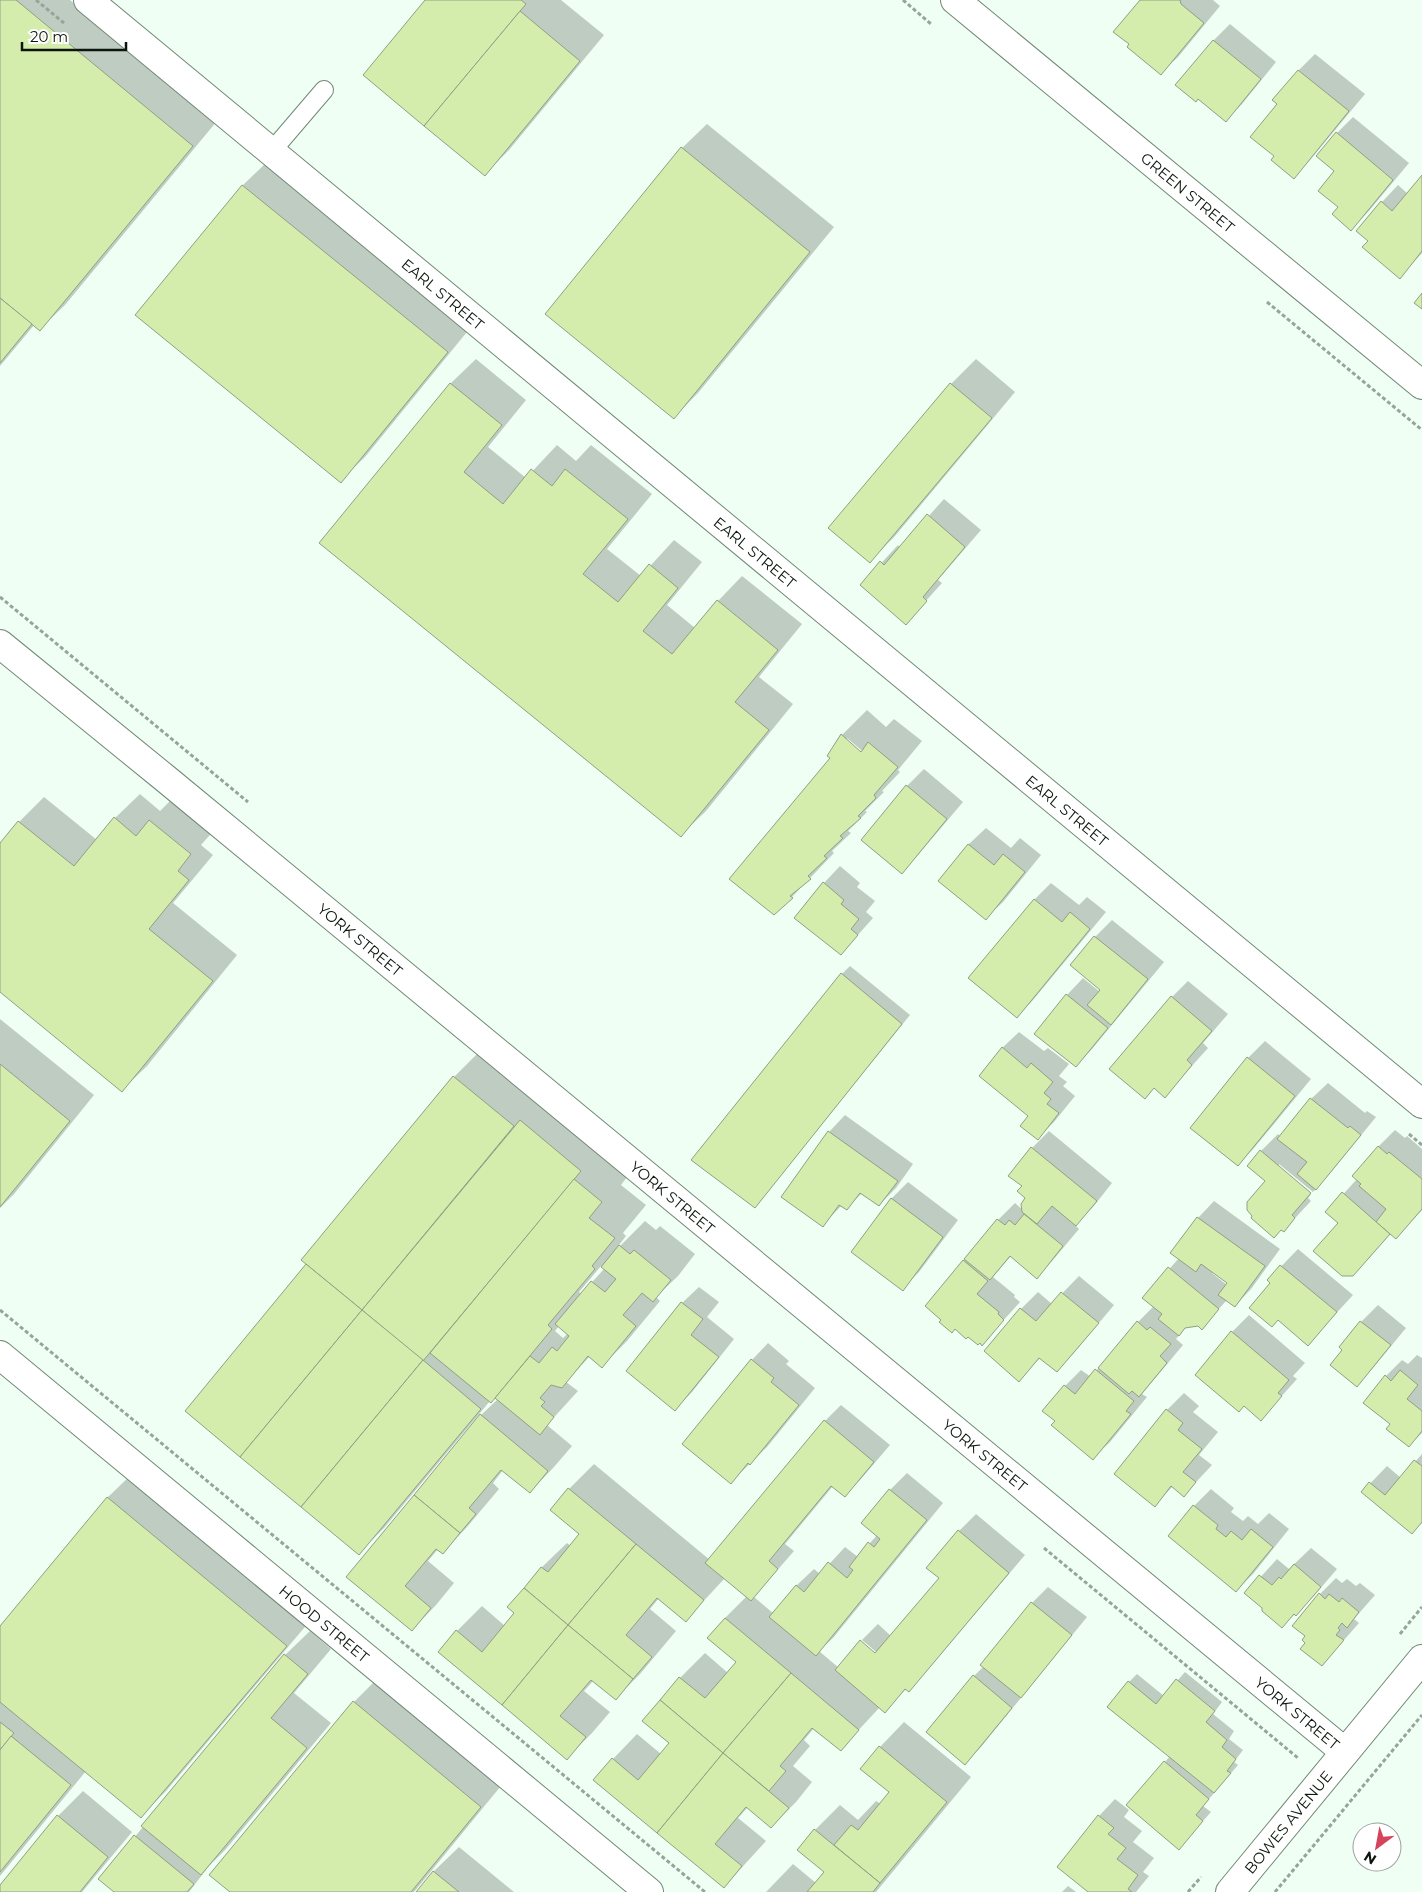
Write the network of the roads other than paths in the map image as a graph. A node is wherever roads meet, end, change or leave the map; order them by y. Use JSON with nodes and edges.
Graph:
{"nodes":[{"id":1,"x":88,"y":0,"type":"edge"},
{"id":2,"x":955,"y":0,"type":"edge"},
{"id":3,"x":324,"y":90,"type":"dead end"},
{"id":4,"x":271,"y":152,"type":"junction"},
{"id":5,"x":1422,"y":385,"type":"edge"},
{"id":6,"x":0,"y":644,"type":"edge"},
{"id":7,"x":1422,"y":1104,"type":"edge"},
{"id":8,"x":0,"y":1355,"type":"edge"},
{"id":9,"x":1422,"y":1659,"type":"edge"},
{"id":10,"x":1345,"y":1752,"type":"junction"},
{"id":11,"x":649,"y":1892,"type":"edge"},
{"id":12,"x":1230,"y":1892,"type":"edge"}],
"edges":[{"from":1,"to":4,"type":"street","name":"EARL STREET"},
{"from":2,"to":5,"type":"street","name":"GREEN STREET"},
{"from":3,"to":4,"type":"lane"},
{"from":4,"to":7,"type":"street","name":"EARL STREET"},
{"from":6,"to":10,"type":"street","name":"YORK STREET"},
{"from":8,"to":11,"type":"street","name":"HOOD STREET"},
{"from":9,"to":10,"type":"street","name":"BOWES AVENUE"},
{"from":10,"to":12,"type":"street","name":"BOWES AVENUE"}]}
